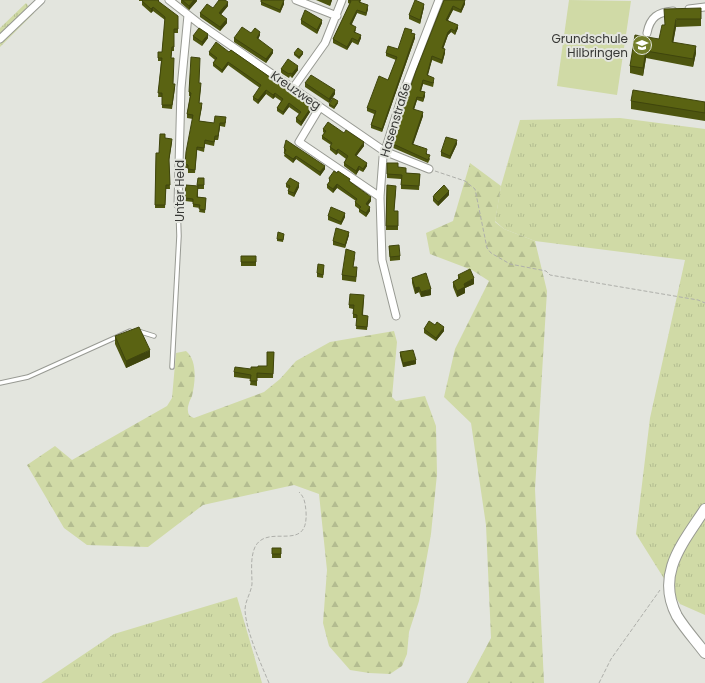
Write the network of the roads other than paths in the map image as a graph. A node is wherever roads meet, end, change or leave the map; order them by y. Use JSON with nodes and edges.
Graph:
{"nodes":[{"id":1,"x":41,"y":0,"type":"edge"},
{"id":2,"x":169,"y":0,"type":"edge"},
{"id":3,"x":296,"y":0,"type":"edge"},
{"id":4,"x":342,"y":0,"type":"edge"},
{"id":5,"x":439,"y":0,"type":"edge"},
{"id":6,"x":705,"y":7,"type":"edge"},
{"id":7,"x":188,"y":15,"type":"junction"},
{"id":8,"x":337,"y":16,"type":"junction"},
{"id":9,"x":647,"y":33,"type":"dead end"},
{"id":10,"x":0,"y":39,"type":"edge"},
{"id":11,"x":293,"y":88,"type":"junction"},
{"id":12,"x":320,"y":107,"type":"junction"},
{"id":13,"x":384,"y":151,"type":"junction"},
{"id":14,"x":429,"y":169,"type":"road end"},
{"id":15,"x":380,"y":197,"type":"junction"},
{"id":16,"x":178,"y":205,"type":"joint"},
{"id":17,"x":396,"y":316,"type":"dead end"},
{"id":18,"x":154,"y":336,"type":"dead end"},
{"id":19,"x":172,"y":367,"type":"dead end"},
{"id":20,"x":0,"y":383,"type":"edge"},
{"id":21,"x":705,"y":509,"type":"edge"},
{"id":22,"x":705,"y":653,"type":"edge"}],
"edges":[{"from":1,"to":10,"type":"street"},
{"from":2,"to":7,"type":"street","name":"Kreuzweg"},
{"from":3,"to":8,"type":"street"},
{"from":4,"to":8,"type":"street"},
{"from":5,"to":13,"type":"street","name":"Hasenstraße"},
{"from":6,"to":9,"type":"street"},
{"from":7,"to":11,"type":"street","name":"Kreuzweg"},
{"from":7,"to":16,"type":"street","name":"Unter Held"},
{"from":8,"to":11,"type":"street"},
{"from":11,"to":12,"type":"street","name":"Kreuzweg"},
{"from":12,"to":13,"type":"street","name":"Kreuzweg"},
{"from":12,"to":15,"type":"street"},
{"from":13,"to":14,"type":"street","name":"Kreuzweg"},
{"from":13,"to":15,"type":"street","name":"Hasenstraße"},
{"from":15,"to":17,"type":"street","name":"Hasenstraße"},
{"from":16,"to":19,"type":"lane","name":"Unter Held"},
{"from":18,"to":20,"type":"lane"},
{"from":21,"to":22,"type":"main road"}]}
